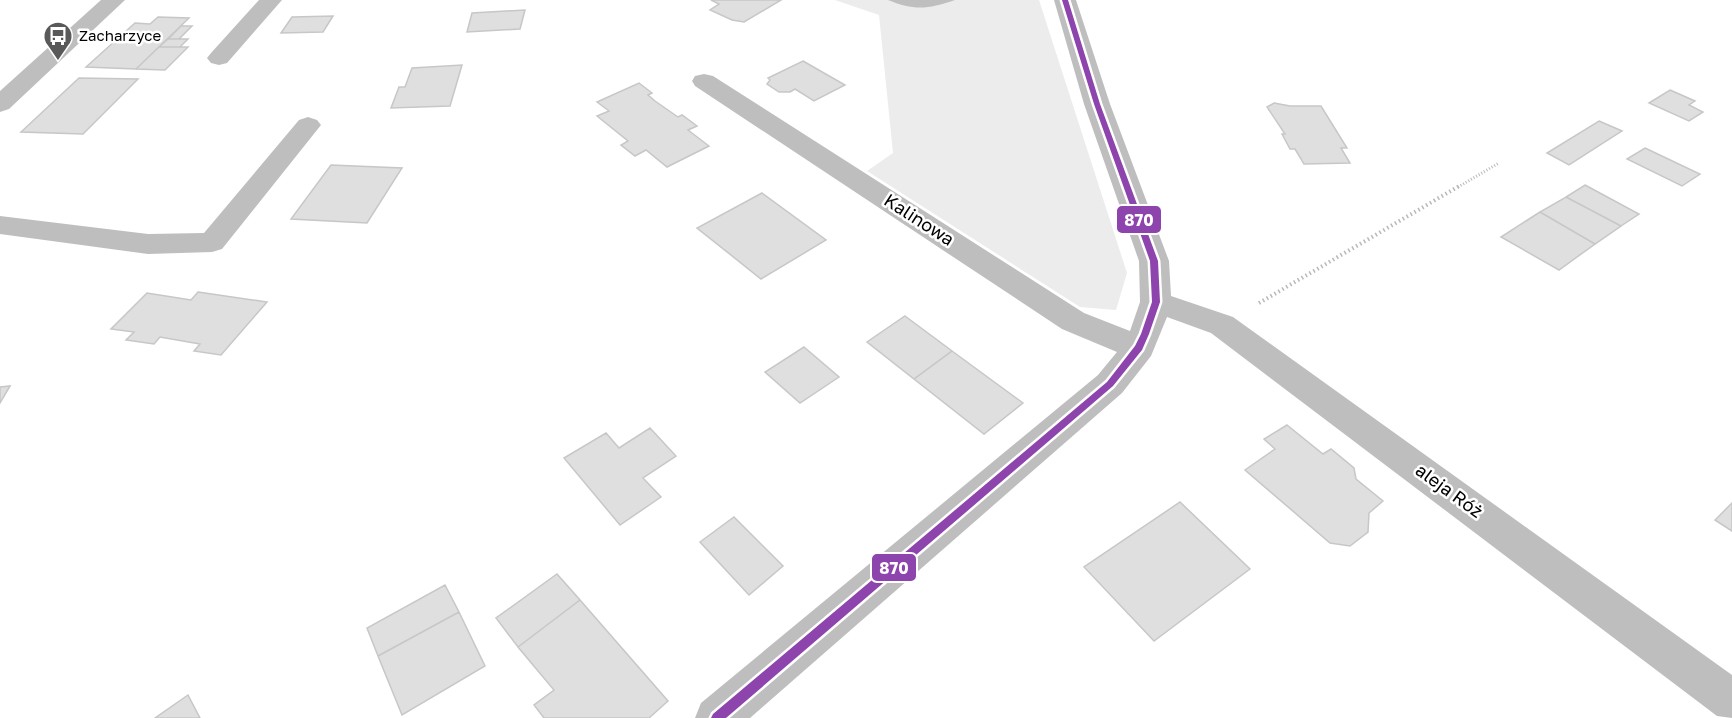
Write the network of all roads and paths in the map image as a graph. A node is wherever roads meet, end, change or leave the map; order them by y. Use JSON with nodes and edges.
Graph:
{"nodes":[{"id":1,"x":114,"y":0,"type":"edge"},
{"id":2,"x":271,"y":0,"type":"edge"},
{"id":3,"x":1065,"y":0,"type":"edge"},
{"id":4,"x":219,"y":58,"type":"dead end"},
{"id":5,"x":704,"y":81,"type":"dead end"},
{"id":6,"x":0,"y":104,"type":"edge"},
{"id":7,"x":308,"y":125,"type":"dead end"},
{"id":8,"x":1499,"y":163,"type":"dead end"},
{"id":9,"x":0,"y":225,"type":"edge"},
{"id":10,"x":1156,"y":302,"type":"junction"},
{"id":11,"x":1222,"y":325,"type":"junction"},
{"id":12,"x":1139,"y":348,"type":"junction"},
{"id":13,"x":1732,"y":701,"type":"edge"},
{"id":14,"x":717,"y":718,"type":"edge"}],
"edges":[{"from":1,"to":6,"type":"street"},
{"from":2,"to":4,"type":"street"},
{"from":3,"to":10,"type":"street"},
{"from":5,"to":12,"type":"street","name":"Kalinowa"},
{"from":7,"to":9,"type":"street"},
{"from":8,"to":11,"type":"path"},
{"from":10,"to":11,"type":"street","name":"aleja Róż"},
{"from":10,"to":12,"type":"street"},
{"from":11,"to":13,"type":"street","name":"aleja Róż"},
{"from":12,"to":14,"type":"street"}]}
